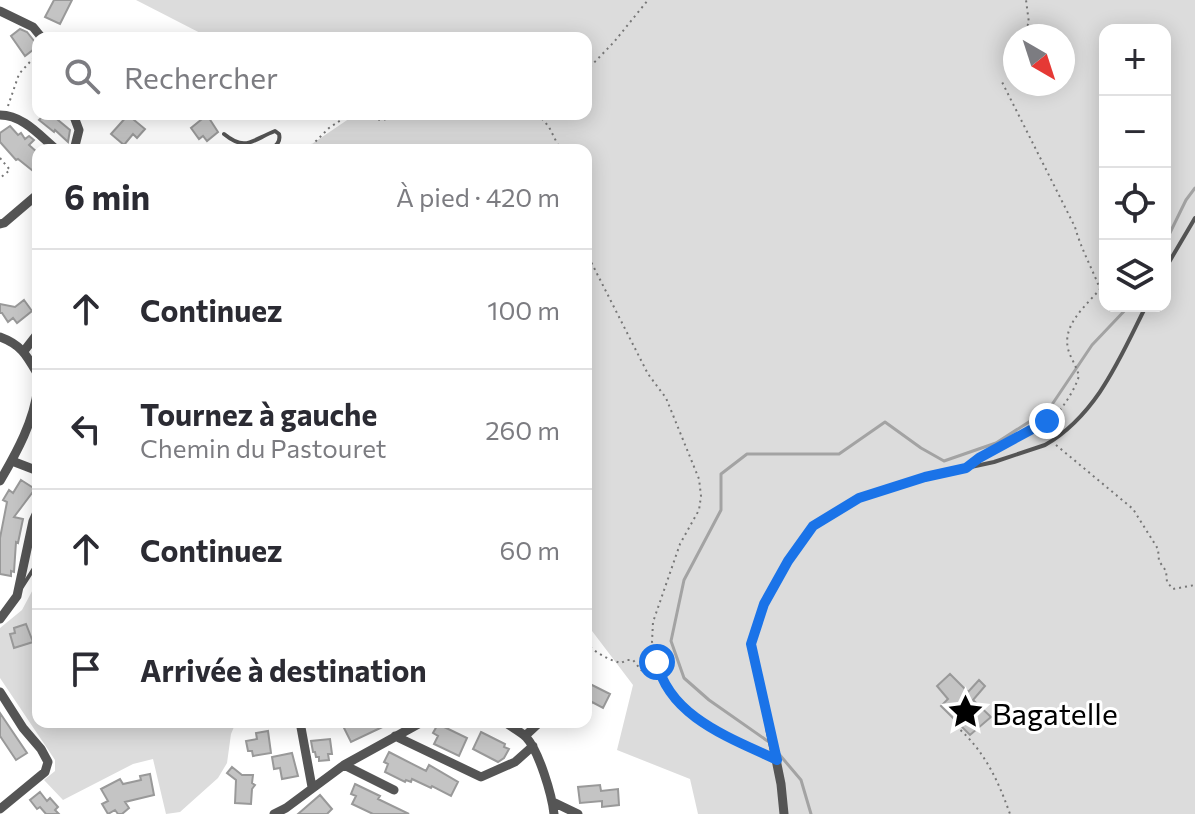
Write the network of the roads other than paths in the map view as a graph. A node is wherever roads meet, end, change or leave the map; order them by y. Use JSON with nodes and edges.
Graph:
{"nodes":[{"id":1,"x":0,"y":11,"type":"edge"},
{"id":2,"x":37,"y":32,"type":"edge"},
{"id":3,"x":3,"y":115,"type":"edge"},
{"id":4,"x":75,"y":120,"type":"edge"},
{"id":5,"x":224,"y":134,"type":"dead end"},
{"id":6,"x":50,"y":144,"type":"edge"},
{"id":7,"x":76,"y":144,"type":"edge"},
{"id":8,"x":240,"y":144,"type":"edge"},
{"id":9,"x":240,"y":144,"type":"edge"},
{"id":10,"x":277,"y":144,"type":"edge"},
{"id":11,"x":32,"y":199,"type":"edge"},
{"id":12,"x":1195,"y":218,"type":"edge"},
{"id":13,"x":0,"y":224,"type":"edge"},
{"id":14,"x":1171,"y":259,"type":"edge"},
{"id":15,"x":1143,"y":312,"type":"edge"},
{"id":16,"x":0,"y":337,"type":"edge"},
{"id":17,"x":32,"y":341,"type":"edge"},
{"id":18,"x":24,"y":351,"type":"junction"},
{"id":19,"x":32,"y":365,"type":"edge"},
{"id":20,"x":32,"y":414,"type":"edge"},
{"id":21,"x":12,"y":461,"type":"junction"},
{"id":22,"x":32,"y":469,"type":"edge"},
{"id":23,"x":0,"y":481,"type":"edge"},
{"id":24,"x":32,"y":526,"type":"edge"},
{"id":25,"x":32,"y":572,"type":"edge"},
{"id":26,"x":17,"y":596,"type":"junction"},
{"id":27,"x":0,"y":619,"type":"edge"},
{"id":28,"x":0,"y":692,"type":"edge"},
{"id":29,"x":301,"y":728,"type":"edge"},
{"id":30,"x":410,"y":728,"type":"edge"},
{"id":31,"x":514,"y":728,"type":"edge"},
{"id":32,"x":534,"y":728,"type":"edge"},
{"id":33,"x":770,"y":730,"type":"joint"},
{"id":34,"x":395,"y":736,"type":"junction"},
{"id":35,"x":525,"y":736,"type":"junction"},
{"id":36,"x":533,"y":746,"type":"junction"},
{"id":37,"x":344,"y":765,"type":"junction"},
{"id":38,"x":312,"y":787,"type":"junction"},
{"id":39,"x":394,"y":790,"type":"dead end"},
{"id":40,"x":553,"y":802,"type":"junction"},
{"id":41,"x":0,"y":809,"type":"edge"},
{"id":42,"x":274,"y":814,"type":"edge"},
{"id":43,"x":554,"y":814,"type":"edge"},
{"id":44,"x":578,"y":814,"type":"edge"},
{"id":45,"x":784,"y":814,"type":"edge"}],
"edges":[{"from":1,"to":2,"type":"street"},
{"from":3,"to":6,"type":"street"},
{"from":4,"to":7,"type":"street"},
{"from":5,"to":8,"type":"lane"},
{"from":9,"to":10,"type":"lane"},
{"from":11,"to":13,"type":"street"},
{"from":12,"to":14,"type":"lane"},
{"from":15,"to":33,"type":"lane"},
{"from":16,"to":18,"type":"street"},
{"from":17,"to":18,"type":"street"},
{"from":18,"to":19,"type":"street"},
{"from":20,"to":21,"type":"street"},
{"from":21,"to":22,"type":"street"},
{"from":21,"to":23,"type":"street"},
{"from":24,"to":26,"type":"street"},
{"from":25,"to":26,"type":"lane"},
{"from":26,"to":27,"type":"street"},
{"from":28,"to":41,"type":"street"},
{"from":29,"to":38,"type":"street"},
{"from":30,"to":34,"type":"street"},
{"from":31,"to":35,"type":"street"},
{"from":32,"to":35,"type":"street"},
{"from":33,"to":45,"type":"street"},
{"from":34,"to":36,"type":"street"},
{"from":34,"to":37,"type":"street"},
{"from":35,"to":36,"type":"street"},
{"from":36,"to":40,"type":"street"},
{"from":37,"to":38,"type":"street"},
{"from":37,"to":39,"type":"street"},
{"from":38,"to":42,"type":"street"},
{"from":40,"to":43,"type":"street"},
{"from":40,"to":44,"type":"street"}]}
